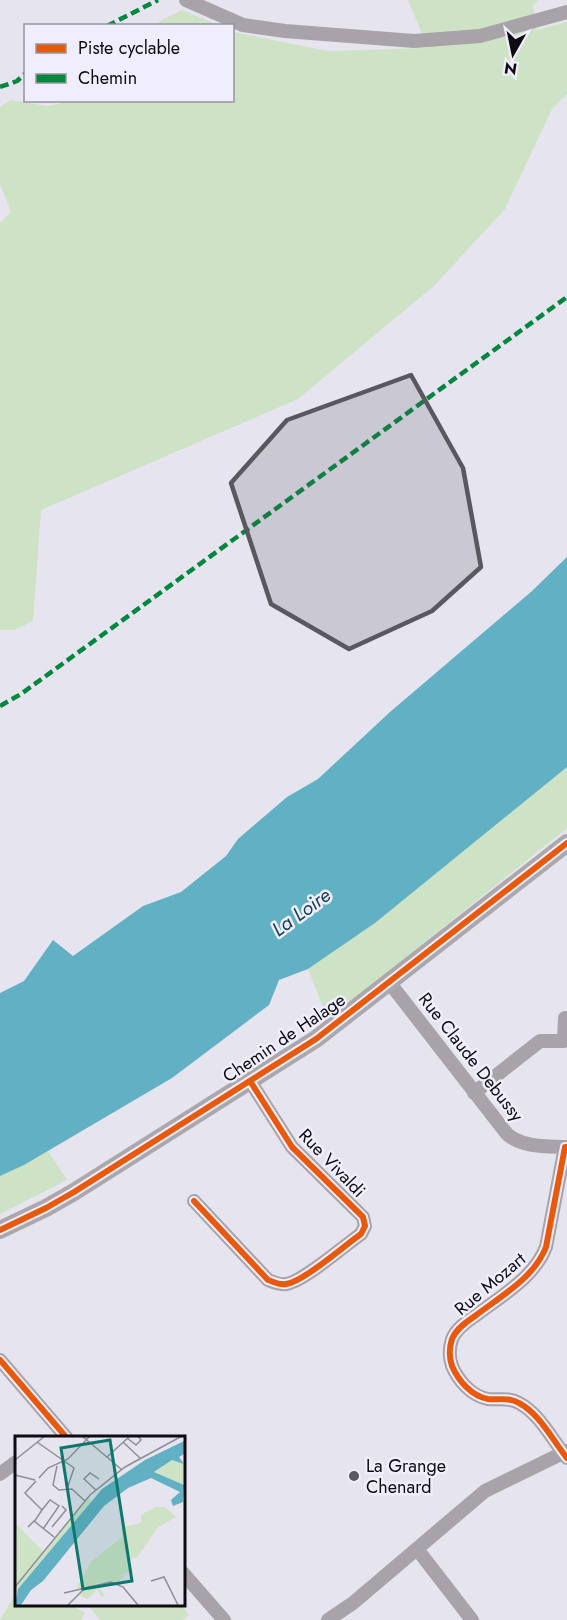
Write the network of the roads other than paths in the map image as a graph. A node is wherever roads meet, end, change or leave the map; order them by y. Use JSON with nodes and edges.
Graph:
{"nodes":[{"id":1,"x":186,"y":0,"type":"edge"},
{"id":2,"x":567,"y":12,"type":"edge"},
{"id":3,"x":567,"y":843,"type":"edge"},
{"id":4,"x":389,"y":982,"type":"junction"},
{"id":5,"x":564,"y":1018,"type":"dead end"},
{"id":6,"x":250,"y":1081,"type":"junction"},
{"id":7,"x":474,"y":1093,"type":"junction"},
{"id":8,"x":566,"y":1147,"type":"edge"},
{"id":9,"x":194,"y":1201,"type":"dead end"},
{"id":10,"x":0,"y":1230,"type":"edge"},
{"id":11,"x":0,"y":1360,"type":"edge"},
{"id":12,"x":60,"y":1435,"type":"edge"},
{"id":13,"x":566,"y":1454,"type":"edge"},
{"id":14,"x":15,"y":1463,"type":"edge"},
{"id":15,"x":0,"y":1474,"type":"edge"},
{"id":16,"x":417,"y":1549,"type":"junction"},
{"id":17,"x":184,"y":1574,"type":"edge"},
{"id":18,"x":333,"y":1616,"type":"edge"},
{"id":19,"x":224,"y":1620,"type":"edge"},
{"id":20,"x":472,"y":1620,"type":"edge"}],
"edges":[{"from":1,"to":2,"type":"street"},
{"from":3,"to":4,"type":"main road","name":"Chemin de Halage"},
{"from":4,"to":6,"type":"main road","name":"Chemin de Halage"},
{"from":4,"to":7,"type":"street","name":"Rue Claude Debussy"},
{"from":5,"to":7,"type":"street"},
{"from":6,"to":9,"type":"street","name":"Rue Vivaldi"},
{"from":6,"to":10,"type":"main road","name":"Chemin de Halage"},
{"from":7,"to":8,"type":"street","name":"Rue Claude Debussy"},
{"from":8,"to":13,"type":"street","name":"Rue Mozart"},
{"from":11,"to":12,"type":"street"},
{"from":13,"to":16,"type":"street"},
{"from":14,"to":15,"type":"street"},
{"from":16,"to":18,"type":"street"},
{"from":16,"to":20,"type":"street"},
{"from":17,"to":19,"type":"street"}]}
